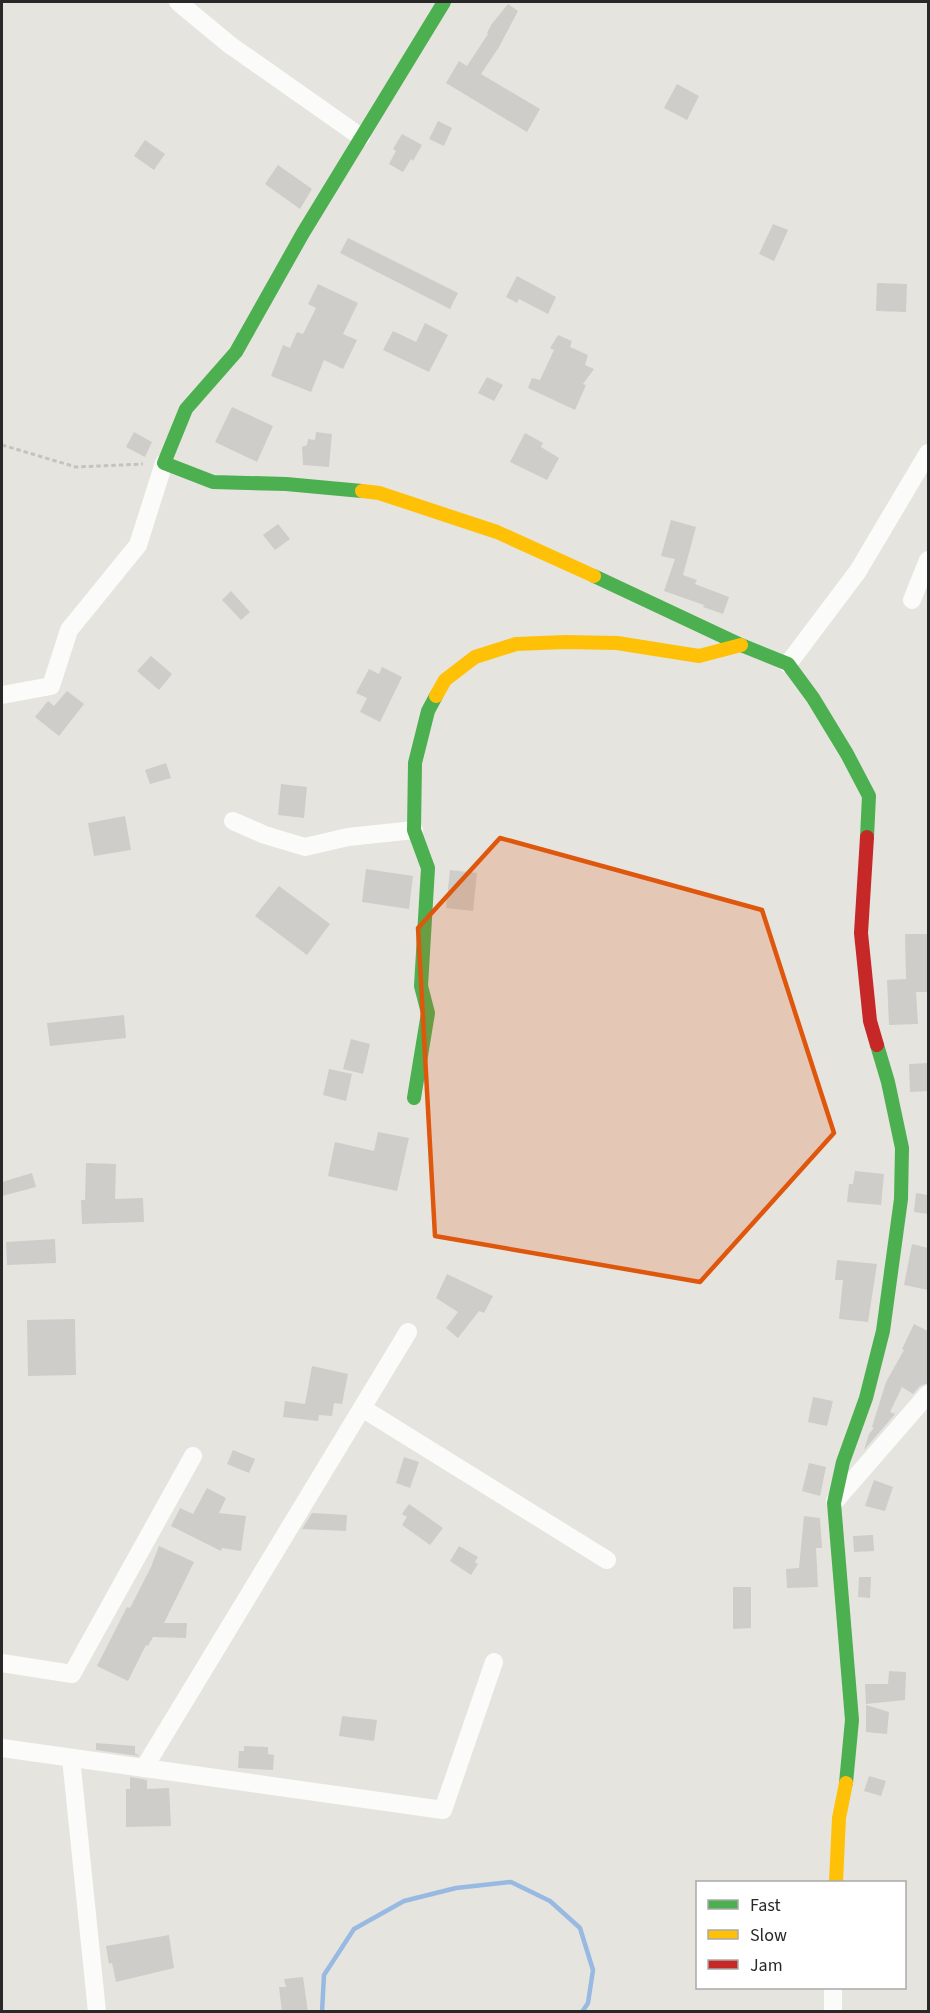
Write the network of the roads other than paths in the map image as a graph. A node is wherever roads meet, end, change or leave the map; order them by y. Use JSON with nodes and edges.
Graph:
{"nodes":[{"id":1,"x":178,"y":2,"type":"edge"},
{"id":2,"x":444,"y":2,"type":"edge"},
{"id":3,"x":361,"y":137,"type":"junction"},
{"id":4,"x":928,"y":453,"type":"edge"},
{"id":5,"x":164,"y":463,"type":"junction"},
{"id":6,"x":928,"y":560,"type":"edge"},
{"id":7,"x":912,"y":600,"type":"dead end"},
{"id":8,"x":741,"y":645,"type":"junction"},
{"id":9,"x":788,"y":664,"type":"junction"},
{"id":10,"x":2,"y":695,"type":"edge"},
{"id":11,"x":233,"y":821,"type":"dead end"},
{"id":12,"x":414,"y":830,"type":"junction"},
{"id":13,"x":414,"y":1098,"type":"dead end"},
{"id":14,"x":408,"y":1332,"type":"dead end"},
{"id":15,"x":928,"y":1394,"type":"edge"},
{"id":16,"x":362,"y":1408,"type":"junction"},
{"id":17,"x":193,"y":1456,"type":"dead end"},
{"id":18,"x":834,"y":1503,"type":"junction"},
{"id":19,"x":607,"y":1560,"type":"dead end"},
{"id":20,"x":494,"y":1662,"type":"dead end"},
{"id":21,"x":2,"y":1663,"type":"edge"},
{"id":22,"x":2,"y":1748,"type":"edge"},
{"id":23,"x":71,"y":1758,"type":"junction"},
{"id":24,"x":144,"y":1768,"type":"junction"},
{"id":25,"x":836,"y":1881,"type":"edge"},
{"id":26,"x":833,"y":1989,"type":"edge"},
{"id":27,"x":97,"y":2012,"type":"edge"},
{"id":28,"x":833,"y":2012,"type":"edge"}],
"edges":[{"from":1,"to":3,"type":"street"},
{"from":2,"to":3,"type":"street"},
{"from":3,"to":5,"type":"street"},
{"from":4,"to":9,"type":"street"},
{"from":5,"to":8,"type":"street"},
{"from":5,"to":10,"type":"street"},
{"from":6,"to":7,"type":"street"},
{"from":8,"to":9,"type":"street"},
{"from":8,"to":12,"type":"street"},
{"from":9,"to":18,"type":"street"},
{"from":11,"to":12,"type":"street"},
{"from":12,"to":13,"type":"street"},
{"from":14,"to":16,"type":"street"},
{"from":15,"to":18,"type":"street"},
{"from":16,"to":19,"type":"street"},
{"from":16,"to":24,"type":"street"},
{"from":17,"to":21,"type":"street"},
{"from":18,"to":25,"type":"street"},
{"from":20,"to":24,"type":"street"},
{"from":22,"to":23,"type":"street"},
{"from":23,"to":24,"type":"street"},
{"from":23,"to":27,"type":"street"},
{"from":26,"to":28,"type":"street"}]}
